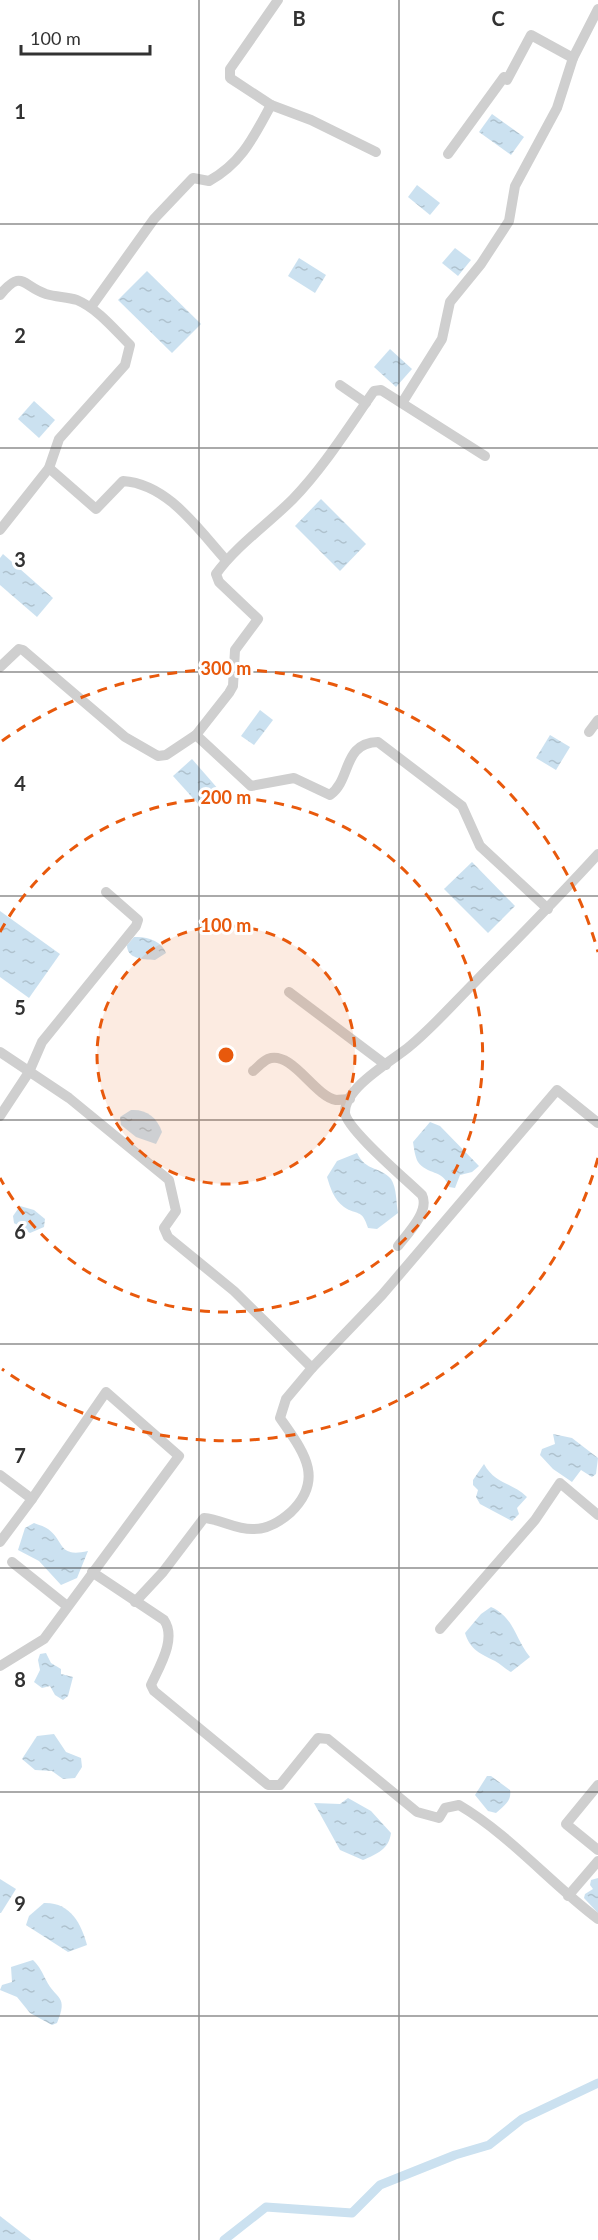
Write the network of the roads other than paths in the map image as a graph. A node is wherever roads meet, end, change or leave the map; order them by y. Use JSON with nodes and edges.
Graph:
{"nodes":[{"id":1,"x":278,"y":0,"type":"edge"},
{"id":2,"x":598,"y":9,"type":"edge"},
{"id":3,"x":573,"y":58,"type":"junction"},
{"id":4,"x":271,"y":105,"type":"junction"},
{"id":5,"x":376,"y":152,"type":"dead end"},
{"id":6,"x":448,"y":154,"type":"dead end"},
{"id":7,"x":0,"y":295,"type":"edge"},
{"id":8,"x":91,"y":307,"type":"junction"},
{"id":9,"x":340,"y":385,"type":"dead end"},
{"id":10,"x":366,"y":403,"type":"junction"},
{"id":11,"x":402,"y":403,"type":"junction"},
{"id":12,"x":485,"y":456,"type":"dead end"},
{"id":13,"x":49,"y":468,"type":"junction"},
{"id":14,"x":0,"y":530,"type":"edge"},
{"id":15,"x":226,"y":560,"type":"junction"},
{"id":16,"x":0,"y":667,"type":"edge"},
{"id":17,"x":598,"y":720,"type":"edge"},
{"id":18,"x":589,"y":732,"type":"dead end"},
{"id":19,"x":196,"y":735,"type":"junction"},
{"id":20,"x":598,"y":854,"type":"edge"},
{"id":21,"x":106,"y":892,"type":"dead end"},
{"id":22,"x":548,"y":909,"type":"junction"},
{"id":23,"x":289,"y":992,"type":"dead end"},
{"id":24,"x":0,"y":1052,"type":"edge"},
{"id":25,"x":386,"y":1065,"type":"junction"},
{"id":26,"x":253,"y":1071,"type":"dead end"},
{"id":27,"x":30,"y":1072,"type":"junction"},
{"id":28,"x":350,"y":1099,"type":"junction"},
{"id":29,"x":0,"y":1116,"type":"edge"},
{"id":30,"x":598,"y":1123,"type":"edge"},
{"id":31,"x":398,"y":1246,"type":"dead end"},
{"id":32,"x":312,"y":1368,"type":"junction"},
{"id":33,"x":0,"y":1475,"type":"edge"},
{"id":34,"x":32,"y":1499,"type":"junction"},
{"id":35,"x":598,"y":1515,"type":"edge"},
{"id":36,"x":0,"y":1542,"type":"edge"},
{"id":37,"x":12,"y":1562,"type":"dead end"},
{"id":38,"x":92,"y":1572,"type":"junction"},
{"id":39,"x":135,"y":1602,"type":"junction"},
{"id":40,"x":67,"y":1606,"type":"junction"},
{"id":41,"x":440,"y":1629,"type":"dead end"},
{"id":42,"x":0,"y":1666,"type":"edge"},
{"id":43,"x":598,"y":1785,"type":"edge"},
{"id":44,"x":598,"y":1850,"type":"edge"},
{"id":45,"x":598,"y":1861,"type":"edge"},
{"id":46,"x":568,"y":1896,"type":"junction"},
{"id":47,"x":598,"y":1919,"type":"edge"}],
"edges":[{"from":1,"to":4,"type":"street"},
{"from":2,"to":3,"type":"street"},
{"from":3,"to":6,"type":"street"},
{"from":3,"to":11,"type":"street"},
{"from":4,"to":5,"type":"street"},
{"from":4,"to":8,"type":"street"},
{"from":7,"to":8,"type":"street"},
{"from":8,"to":13,"type":"street"},
{"from":9,"to":10,"type":"street"},
{"from":10,"to":11,"type":"street"},
{"from":10,"to":15,"type":"street"},
{"from":11,"to":12,"type":"street"},
{"from":13,"to":14,"type":"street"},
{"from":13,"to":15,"type":"street"},
{"from":15,"to":19,"type":"street"},
{"from":16,"to":19,"type":"street"},
{"from":17,"to":18,"type":"street"},
{"from":19,"to":22,"type":"street"},
{"from":20,"to":22,"type":"street"},
{"from":21,"to":27,"type":"street"},
{"from":22,"to":25,"type":"street"},
{"from":23,"to":25,"type":"street"},
{"from":24,"to":27,"type":"street"},
{"from":25,"to":28,"type":"street"},
{"from":26,"to":28,"type":"street"},
{"from":27,"to":29,"type":"street"},
{"from":27,"to":32,"type":"street"},
{"from":28,"to":31,"type":"street"},
{"from":30,"to":32,"type":"street"},
{"from":32,"to":39,"type":"street"},
{"from":33,"to":34,"type":"street"},
{"from":34,"to":36,"type":"street"},
{"from":34,"to":38,"type":"street"},
{"from":35,"to":41,"type":"street"},
{"from":37,"to":40,"type":"street"},
{"from":38,"to":39,"type":"street"},
{"from":38,"to":40,"type":"street"},
{"from":39,"to":46,"type":"street"},
{"from":40,"to":42,"type":"street"},
{"from":43,"to":44,"type":"street"},
{"from":45,"to":46,"type":"street"},
{"from":46,"to":47,"type":"street"}]}
